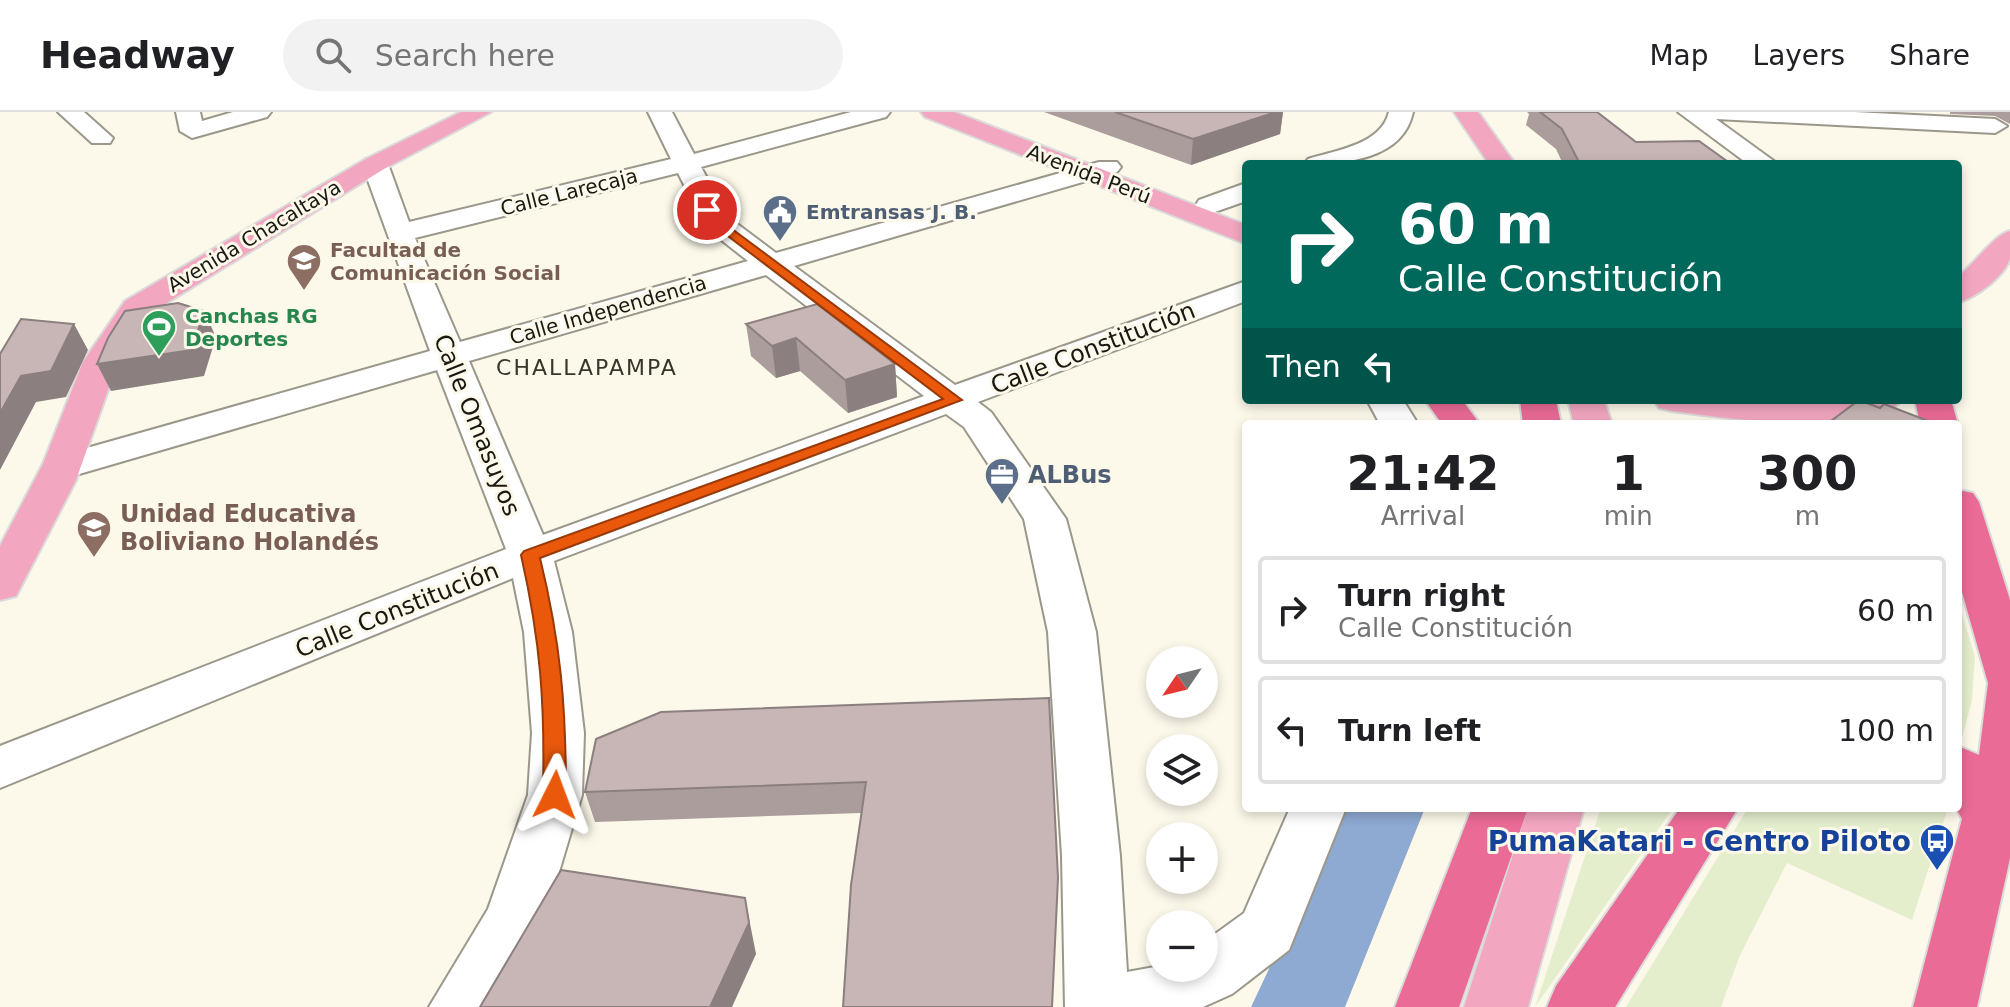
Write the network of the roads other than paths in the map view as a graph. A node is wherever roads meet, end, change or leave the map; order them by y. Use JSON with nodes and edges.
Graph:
{"nodes":[{"id":1,"x":70,"y":112,"type":"edge"},
{"id":2,"x":259,"y":112,"type":"edge"},
{"id":3,"x":479,"y":112,"type":"edge"},
{"id":4,"x":660,"y":112,"type":"edge"},
{"id":5,"x":878,"y":112,"type":"edge"},
{"id":6,"x":933,"y":112,"type":"edge"},
{"id":7,"x":967,"y":112,"type":"edge"},
{"id":8,"x":1401,"y":112,"type":"edge"},
{"id":9,"x":1444,"y":112,"type":"edge"},
{"id":10,"x":1466,"y":112,"type":"edge"},
{"id":11,"x":1690,"y":112,"type":"edge"},
{"id":12,"x":1711,"y":112,"type":"edge"},
{"id":13,"x":190,"y":121,"type":"edge"},
{"id":14,"x":1995,"y":126,"type":"dead end"},
{"id":15,"x":101,"y":138,"type":"dead end"},
{"id":16,"x":1328,"y":160,"type":"edge"},
{"id":17,"x":1476,"y":160,"type":"edge"},
{"id":18,"x":1499,"y":160,"type":"edge"},
{"id":19,"x":1759,"y":160,"type":"edge"},
{"id":20,"x":688,"y":163,"type":"junction"},
{"id":21,"x":375,"y":164,"type":"junction"},
{"id":22,"x":1097,"y":170,"type":"junction"},
{"id":23,"x":1242,"y":193,"type":"edge"},
{"id":24,"x":1200,"y":210,"type":"junction"},
{"id":25,"x":1242,"y":219,"type":"edge"},
{"id":26,"x":399,"y":233,"type":"junction"},
{"id":27,"x":1242,"y":233,"type":"edge"},
{"id":28,"x":2010,"y":240,"type":"edge"},
{"id":29,"x":772,"y":263,"type":"junction"},
{"id":30,"x":1962,"y":290,"type":"edge"},
{"id":31,"x":1242,"y":292,"type":"edge"},
{"id":32,"x":448,"y":356,"type":"junction"},
{"id":33,"x":954,"y":400,"type":"junction"},
{"id":34,"x":1673,"y":404,"type":"edge"},
{"id":35,"x":1705,"y":404,"type":"edge"},
{"id":36,"x":1857,"y":404,"type":"edge"},
{"id":37,"x":1874,"y":404,"type":"edge"},
{"id":38,"x":1705,"y":420,"type":"edge"},
{"id":39,"x":1900,"y":420,"type":"edge"},
{"id":40,"x":62,"y":467,"type":"junction"},
{"id":41,"x":1962,"y":516,"type":"edge"},
{"id":42,"x":530,"y":555,"type":"junction"},
{"id":43,"x":0,"y":586,"type":"edge"},
{"id":44,"x":2010,"y":678,"type":"edge"},
{"id":45,"x":2010,"y":688,"type":"edge"},
{"id":46,"x":0,"y":768,"type":"edge"},
{"id":47,"x":1962,"y":772,"type":"edge"},
{"id":48,"x":1316,"y":812,"type":"edge"},
{"id":49,"x":1466,"y":812,"type":"edge"},
{"id":50,"x":1499,"y":812,"type":"edge"},
{"id":51,"x":1555,"y":812,"type":"edge"},
{"id":52,"x":1707,"y":812,"type":"edge"},
{"id":53,"x":1989,"y":815,"type":"junction"},
{"id":54,"x":1097,"y":1005,"type":"edge"},
{"id":55,"x":1428,"y":1006,"type":"edge"},
{"id":56,"x":461,"y":1007,"type":"edge"},
{"id":57,"x":1496,"y":1007,"type":"edge"},
{"id":58,"x":1579,"y":1007,"type":"edge"},
{"id":59,"x":1945,"y":1007,"type":"edge"}],
"edges":[{"from":1,"to":15,"type":"street"},
{"from":2,"to":13,"type":"street"},
{"from":3,"to":21,"type":"main road","name":"Avenida Chacaltaya"},
{"from":4,"to":20,"type":"street"},
{"from":5,"to":20,"type":"street","name":"Calle Larecaja"},
{"from":6,"to":22,"type":"main road","name":"Avenida Perú"},
{"from":7,"to":22,"type":"main road","name":"Avenida Perú"},
{"from":8,"to":16,"type":"street"},
{"from":9,"to":17,"type":"main road"},
{"from":10,"to":18,"type":"main road"},
{"from":11,"to":19,"type":"street"},
{"from":12,"to":14,"type":"street"},
{"from":20,"to":26,"type":"street","name":"Calle Larecaja"},
{"from":20,"to":29,"type":"street"},
{"from":21,"to":26,"type":"street","name":"Calle Omasuyos"},
{"from":21,"to":40,"type":"main road","name":"Avenida Chacaltaya"},
{"from":22,"to":24,"type":"main road","name":"Avenida Perú"},
{"from":22,"to":29,"type":"street","name":"Calle Independencia"},
{"from":23,"to":24,"type":"street"},
{"from":24,"to":25,"type":"main road","name":"Avenida Perú"},
{"from":24,"to":27,"type":"main road","name":"Avenida Perú"},
{"from":26,"to":32,"type":"street","name":"Calle Omasuyos"},
{"from":28,"to":30,"type":"main road"},
{"from":29,"to":32,"type":"street","name":"Calle Independencia"},
{"from":29,"to":33,"type":"street"},
{"from":31,"to":33,"type":"street","name":"Calle Constitución"},
{"from":32,"to":40,"type":"street","name":"Calle Independencia"},
{"from":32,"to":42,"type":"street","name":"Calle Omasuyos"},
{"from":33,"to":42,"type":"street","name":"Calle Constitución"},
{"from":33,"to":54,"type":"street"},
{"from":34,"to":38,"type":"main road"},
{"from":35,"to":36,"type":"main road"},
{"from":37,"to":39,"type":"highway"},
{"from":40,"to":43,"type":"main road","name":"Avenida Chacaltaya"},
{"from":41,"to":44,"type":"highway"},
{"from":42,"to":46,"type":"street","name":"Calle Constitución"},
{"from":42,"to":56,"type":"street","name":"Calle Omasuyos"},
{"from":45,"to":53,"type":"highway"},
{"from":47,"to":53,"type":"highway"},
{"from":48,"to":54,"type":"street"},
{"from":49,"to":55,"type":"highway"},
{"from":50,"to":55,"type":"highway"},
{"from":51,"to":57,"type":"main road"},
{"from":52,"to":58,"type":"highway"},
{"from":53,"to":59,"type":"highway"}]}
